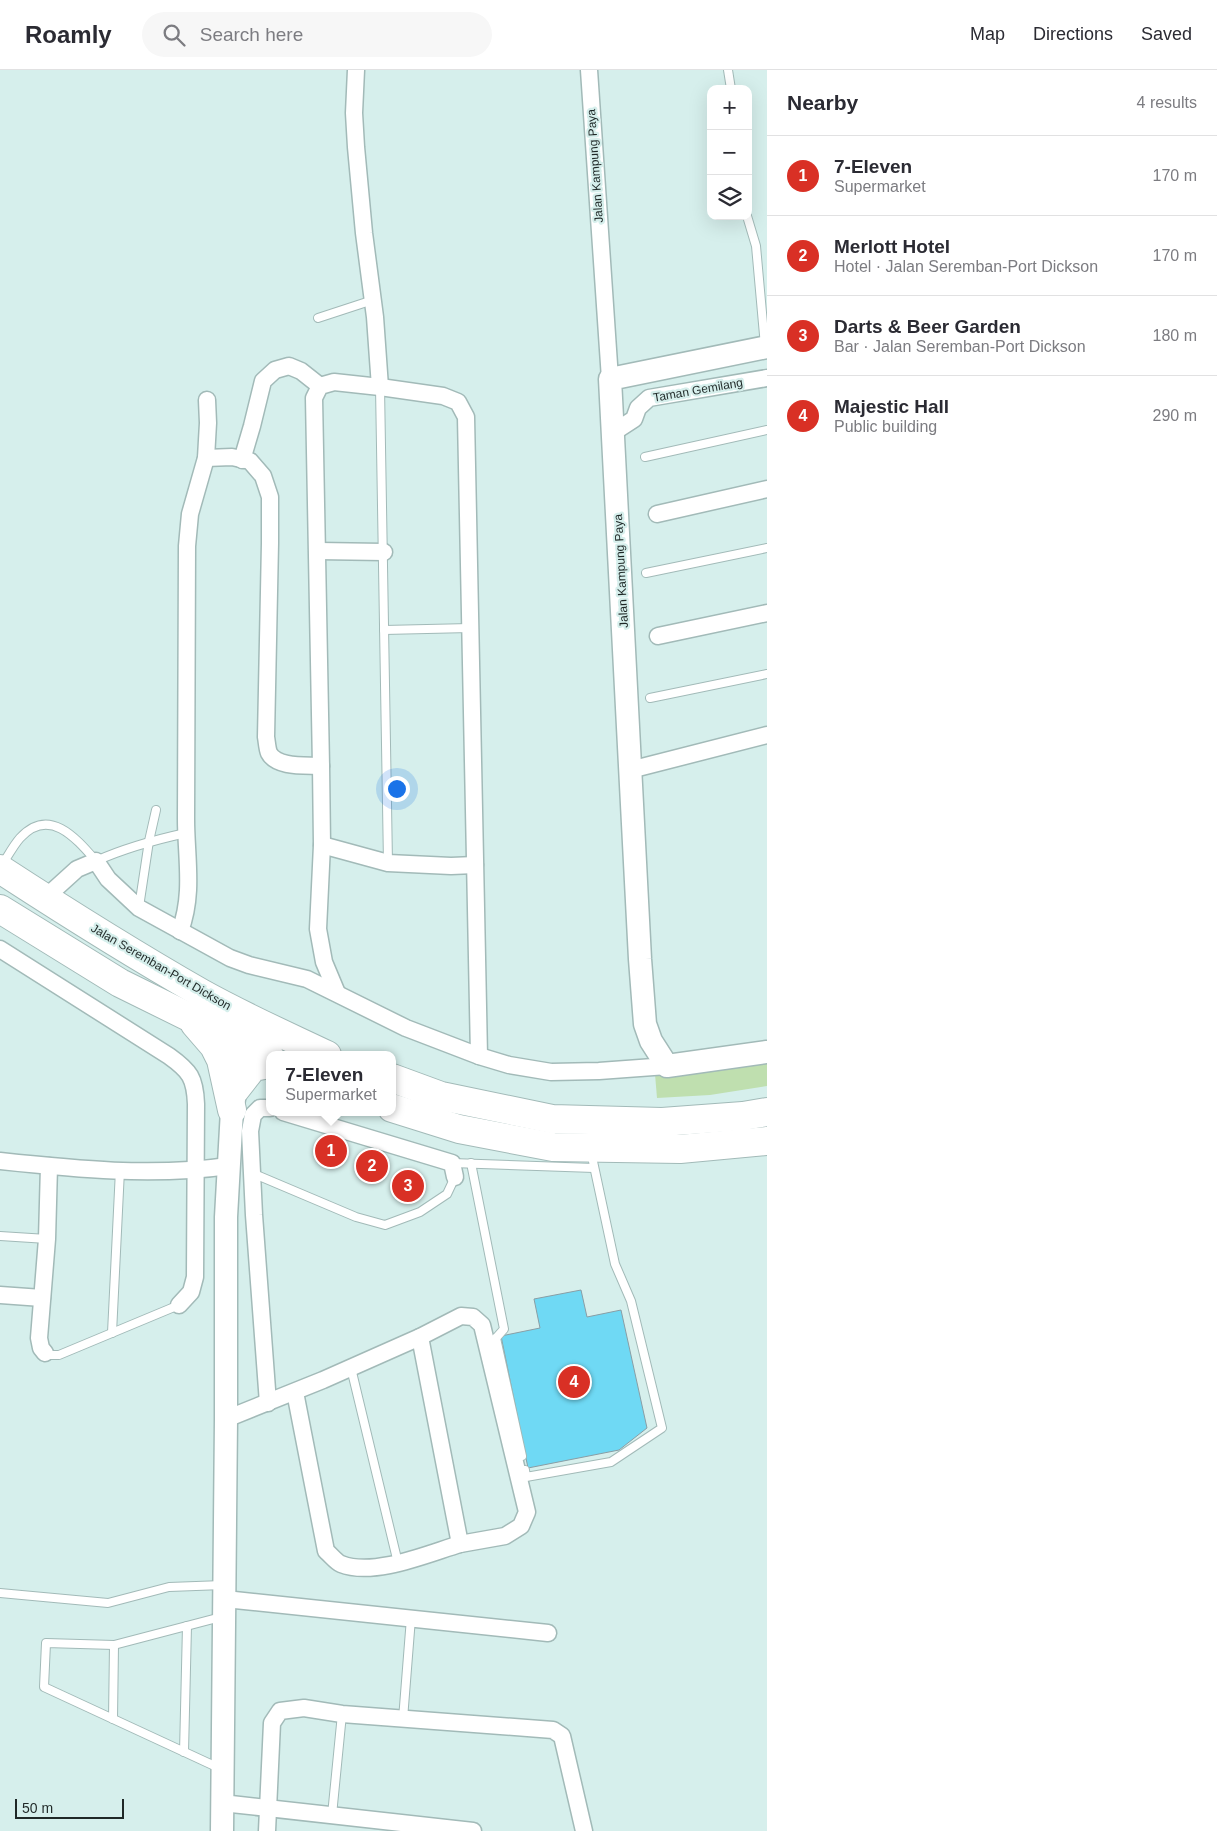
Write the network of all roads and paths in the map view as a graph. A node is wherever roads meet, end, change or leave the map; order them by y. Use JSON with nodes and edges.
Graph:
{"nodes":[{"id":1,"x":356,"y":70,"type":"edge"},
{"id":2,"x":589,"y":70,"type":"edge"},
{"id":3,"x":728,"y":70,"type":"edge"},
{"id":4,"x":730,"y":85,"type":"edge"},
{"id":5,"x":748,"y":220,"type":"edge"},
{"id":6,"x":373,"y":300,"type":"junction"},
{"id":7,"x":318,"y":318,"type":"dead end"},
{"id":8,"x":766,"y":347,"type":"edge"},
{"id":9,"x":767,"y":378,"type":"edge"},
{"id":10,"x":610,"y":379,"type":"junction"},
{"id":11,"x":320,"y":386,"type":"junction"},
{"id":12,"x":380,"y":387,"type":"junction"},
{"id":13,"x":207,"y":400,"type":"dead end"},
{"id":14,"x":767,"y":430,"type":"edge"},
{"id":15,"x":614,"y":432,"type":"junction"},
{"id":16,"x":645,"y":457,"type":"dead end"},
{"id":17,"x":206,"y":458,"type":"junction"},
{"id":18,"x":242,"y":460,"type":"junction"},
{"id":19,"x":767,"y":489,"type":"edge"},
{"id":20,"x":657,"y":514,"type":"dead end"},
{"id":21,"x":767,"y":548,"type":"edge"},
{"id":22,"x":318,"y":551,"type":"junction"},
{"id":23,"x":384,"y":552,"type":"junction"},
{"id":24,"x":646,"y":573,"type":"dead end"},
{"id":25,"x":767,"y":613,"type":"edge"},
{"id":26,"x":470,"y":628,"type":"junction"},
{"id":27,"x":384,"y":630,"type":"junction"},
{"id":28,"x":658,"y":636,"type":"dead end"},
{"id":29,"x":767,"y":674,"type":"edge"},
{"id":30,"x":650,"y":698,"type":"dead end"},
{"id":31,"x":767,"y":736,"type":"edge"},
{"id":32,"x":321,"y":766,"type":"junction"},
{"id":33,"x":630,"y":770,"type":"junction"},
{"id":34,"x":156,"y":810,"type":"dead end"},
{"id":35,"x":186,"y":833,"type":"junction"},
{"id":36,"x":149,"y":841,"type":"junction"},
{"id":37,"x":322,"y":845,"type":"junction"},
{"id":38,"x":96,"y":861,"type":"junction"},
{"id":39,"x":388,"y":864,"type":"junction"},
{"id":40,"x":476,"y":866,"type":"junction"},
{"id":41,"x":0,"y":869,"type":"edge"},
{"id":42,"x":45,"y":898,"type":"junction"},
{"id":43,"x":139,"y":908,"type":"junction"},
{"id":44,"x":0,"y":909,"type":"edge"},
{"id":45,"x":180,"y":931,"type":"junction"},
{"id":46,"x":114,"y":941,"type":"junction"},
{"id":47,"x":0,"y":949,"type":"edge"},
{"id":48,"x":338,"y":993,"type":"junction"},
{"id":49,"x":191,"y":1019,"type":"junction"},
{"id":50,"x":244,"y":1044,"type":"junction"},
{"id":51,"x":319,"y":1051,"type":"edge"},
{"id":52,"x":767,"y":1052,"type":"edge"},
{"id":53,"x":266,"y":1054,"type":"edge"},
{"id":54,"x":479,"y":1056,"type":"junction"},
{"id":55,"x":266,"y":1065,"type":"edge"},
{"id":56,"x":667,"y":1066,"type":"junction"},
{"id":57,"x":396,"y":1079,"type":"edge"},
{"id":58,"x":233,"y":1100,"type":"junction"},
{"id":59,"x":266,"y":1108,"type":"edge"},
{"id":60,"x":396,"y":1109,"type":"edge"},
{"id":61,"x":767,"y":1112,"type":"edge"},
{"id":62,"x":295,"y":1116,"type":"edge"},
{"id":63,"x":767,"y":1141,"type":"edge"},
{"id":64,"x":592,"y":1158,"type":"junction"},
{"id":65,"x":0,"y":1161,"type":"edge"},
{"id":66,"x":471,"y":1163,"type":"junction"},
{"id":67,"x":49,"y":1166,"type":"junction"},
{"id":68,"x":228,"y":1166,"type":"junction"},
{"id":69,"x":120,"y":1170,"type":"junction"},
{"id":70,"x":454,"y":1170,"type":"junction"},
{"id":71,"x":196,"y":1171,"type":"junction"},
{"id":72,"x":252,"y":1173,"type":"junction"},
{"id":73,"x":254,"y":1215,"type":"junction"},
{"id":74,"x":226,"y":1217,"type":"junction"},
{"id":75,"x":0,"y":1236,"type":"edge"},
{"id":76,"x":46,"y":1239,"type":"junction"},
{"id":77,"x":0,"y":1295,"type":"edge"},
{"id":78,"x":42,"y":1298,"type":"junction"},
{"id":79,"x":179,"y":1305,"type":"joint"},
{"id":80,"x":112,"y":1333,"type":"junction"},
{"id":81,"x":420,"y":1337,"type":"junction"},
{"id":82,"x":492,"y":1341,"type":"junction"},
{"id":83,"x":45,"y":1353,"type":"joint"},
{"id":84,"x":351,"y":1368,"type":"junction"},
{"id":85,"x":295,"y":1392,"type":"junction"},
{"id":86,"x":268,"y":1403,"type":"junction"},
{"id":87,"x":226,"y":1419,"type":"junction"},
{"id":88,"x":460,"y":1544,"type":"junction"},
{"id":89,"x":398,"y":1563,"type":"junction"},
{"id":90,"x":0,"y":1594,"type":"edge"},
{"id":91,"x":225,"y":1600,"type":"junction"},
{"id":92,"x":411,"y":1618,"type":"junction"},
{"id":93,"x":187,"y":1626,"type":"junction"},
{"id":94,"x":548,"y":1633,"type":"dead end"},
{"id":95,"x":114,"y":1645,"type":"junction"},
{"id":96,"x":342,"y":1714,"type":"junction"},
{"id":97,"x":113,"y":1719,"type":"junction"},
{"id":98,"x":403,"y":1719,"type":"junction"},
{"id":99,"x":184,"y":1752,"type":"junction"},
{"id":100,"x":223,"y":1770,"type":"junction"},
{"id":101,"x":222,"y":1803,"type":"junction"},
{"id":102,"x":268,"y":1808,"type":"junction"},
{"id":103,"x":332,"y":1815,"type":"junction"},
{"id":104,"x":385,"y":1826,"type":"edge"},
{"id":105,"x":222,"y":1831,"type":"edge"},
{"id":106,"x":267,"y":1831,"type":"edge"},
{"id":107,"x":473,"y":1831,"type":"edge"},
{"id":108,"x":584,"y":1831,"type":"edge"}],
"edges":[{"from":1,"to":6,"type":"street"},
{"from":2,"to":10,"type":"street","name":"Jalan Kampung Paya"},
{"from":3,"to":4,"type":"lane"},
{"from":5,"to":8,"type":"lane"},
{"from":6,"to":7,"type":"lane"},
{"from":6,"to":12,"type":"street"},
{"from":8,"to":10,"type":"street"},
{"from":9,"to":15,"type":"street","name":"Taman Gemilang"},
{"from":10,"to":15,"type":"street","name":"Jalan Kampung Paya"},
{"from":11,"to":12,"type":"street"},
{"from":11,"to":18,"type":"street"},
{"from":11,"to":22,"type":"street"},
{"from":12,"to":23,"type":"lane"},
{"from":12,"to":26,"type":"street"},
{"from":13,"to":17,"type":"street"},
{"from":14,"to":16,"type":"lane"},
{"from":15,"to":33,"type":"street","name":"Jalan Kampung Paya"},
{"from":17,"to":18,"type":"street"},
{"from":17,"to":35,"type":"street"},
{"from":18,"to":32,"type":"street"},
{"from":19,"to":20,"type":"street"},
{"from":21,"to":24,"type":"lane"},
{"from":22,"to":23,"type":"street"},
{"from":22,"to":32,"type":"street"},
{"from":23,"to":27,"type":"lane"},
{"from":25,"to":28,"type":"street"},
{"from":26,"to":27,"type":"lane"},
{"from":26,"to":40,"type":"street"},
{"from":27,"to":39,"type":"lane"},
{"from":29,"to":30,"type":"lane"},
{"from":31,"to":33,"type":"street"},
{"from":32,"to":37,"type":"street"},
{"from":33,"to":56,"type":"street","name":"Jalan Kampung Paya"},
{"from":34,"to":36,"type":"lane"},
{"from":35,"to":36,"type":"lane"},
{"from":35,"to":45,"type":"street"},
{"from":36,"to":38,"type":"lane"},
{"from":36,"to":43,"type":"lane"},
{"from":37,"to":39,"type":"street"},
{"from":37,"to":48,"type":"street"},
{"from":38,"to":41,"type":"lane"},
{"from":38,"to":42,"type":"street"},
{"from":38,"to":43,"type":"street"},
{"from":39,"to":40,"type":"street"},
{"from":40,"to":54,"type":"street"},
{"from":41,"to":42,"type":"highway","name":"Jalan Seremban-Port Dickson"},
{"from":42,"to":46,"type":"highway","name":"Jalan Seremban-Port Dickson"},
{"from":43,"to":45,"type":"street"},
{"from":44,"to":49,"type":"highway"},
{"from":45,"to":48,"type":"street"},
{"from":46,"to":50,"type":"highway"},
{"from":46,"to":51,"type":"highway","name":"Jalan Seremban-Port Dickson"},
{"from":47,"to":71,"type":"street"},
{"from":48,"to":54,"type":"street"},
{"from":49,"to":50,"type":"highway"},
{"from":49,"to":58,"type":"highway"},
{"from":50,"to":53,"type":"highway"},
{"from":50,"to":58,"type":"street"},
{"from":52,"to":56,"type":"street"},
{"from":54,"to":56,"type":"street"},
{"from":55,"to":58,"type":"highway"},
{"from":57,"to":61,"type":"highway"},
{"from":58,"to":68,"type":"street"},
{"from":59,"to":72,"type":"street"},
{"from":60,"to":64,"type":"highway"},
{"from":62,"to":70,"type":"street"},
{"from":63,"to":64,"type":"highway"},
{"from":64,"to":66,"type":"lane"},
{"from":64,"to":82,"type":"lane"},
{"from":65,"to":67,"type":"street"},
{"from":66,"to":70,"type":"lane"},
{"from":66,"to":82,"type":"lane"},
{"from":67,"to":69,"type":"street"},
{"from":67,"to":76,"type":"street"},
{"from":68,"to":71,"type":"street"},
{"from":68,"to":74,"type":"street"},
{"from":69,"to":71,"type":"street"},
{"from":69,"to":80,"type":"lane"},
{"from":70,"to":72,"type":"lane"},
{"from":71,"to":79,"type":"street"},
{"from":72,"to":73,"type":"street"},
{"from":73,"to":74,"type":"street"},
{"from":73,"to":86,"type":"street"},
{"from":74,"to":87,"type":"street"},
{"from":75,"to":76,"type":"lane"},
{"from":76,"to":78,"type":"street"},
{"from":77,"to":78,"type":"street"},
{"from":78,"to":83,"type":"street"},
{"from":79,"to":80,"type":"lane"},
{"from":80,"to":83,"type":"lane"},
{"from":81,"to":82,"type":"street"},
{"from":81,"to":84,"type":"street"},
{"from":81,"to":88,"type":"street"},
{"from":82,"to":88,"type":"street"},
{"from":84,"to":85,"type":"street"},
{"from":84,"to":89,"type":"lane"},
{"from":85,"to":86,"type":"street"},
{"from":85,"to":89,"type":"street"},
{"from":86,"to":87,"type":"street"},
{"from":87,"to":91,"type":"street"},
{"from":88,"to":89,"type":"street"},
{"from":90,"to":91,"type":"lane"},
{"from":91,"to":92,"type":"street"},
{"from":91,"to":93,"type":"lane"},
{"from":91,"to":100,"type":"street"},
{"from":92,"to":94,"type":"street"},
{"from":92,"to":98,"type":"lane"},
{"from":93,"to":95,"type":"lane"},
{"from":93,"to":99,"type":"lane"},
{"from":95,"to":97,"type":"lane"},
{"from":95,"to":97,"type":"lane"},
{"from":96,"to":98,"type":"street"},
{"from":96,"to":102,"type":"street"},
{"from":96,"to":103,"type":"lane"},
{"from":97,"to":99,"type":"lane"},
{"from":98,"to":108,"type":"street"},
{"from":99,"to":100,"type":"lane"},
{"from":100,"to":101,"type":"street"},
{"from":101,"to":102,"type":"street"},
{"from":101,"to":105,"type":"street"},
{"from":102,"to":103,"type":"street"},
{"from":102,"to":106,"type":"street"},
{"from":103,"to":104,"type":"street"},
{"from":104,"to":107,"type":"street"}]}
